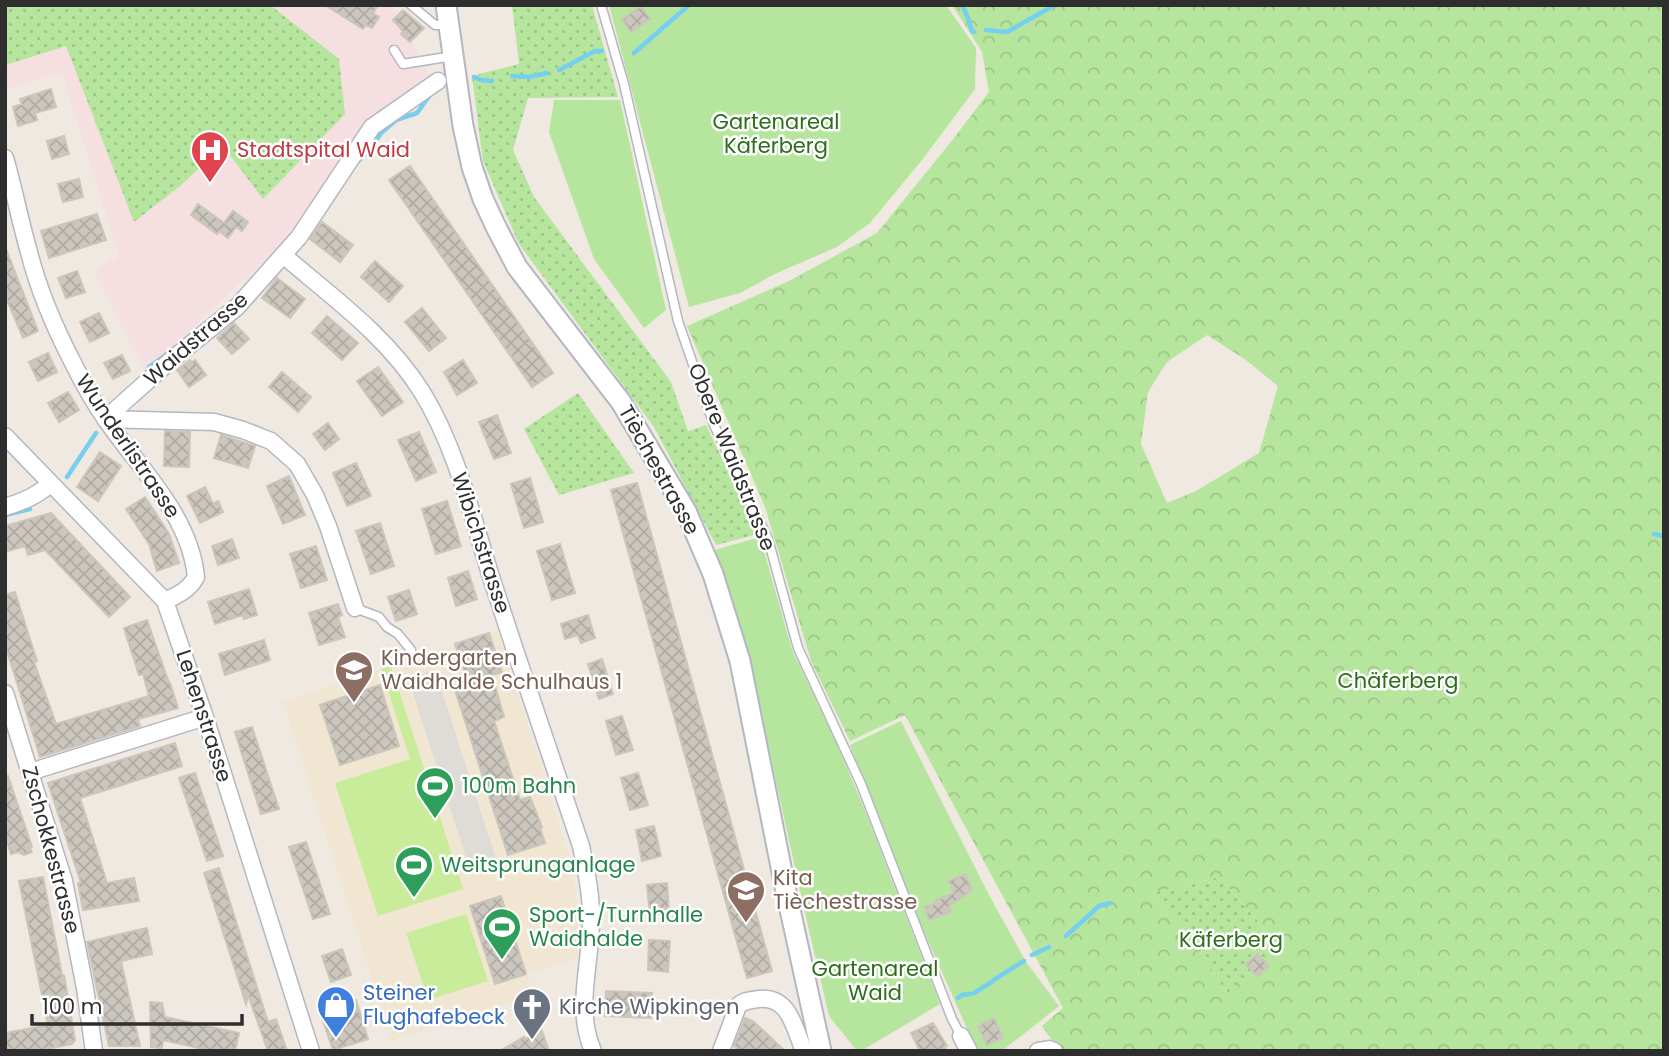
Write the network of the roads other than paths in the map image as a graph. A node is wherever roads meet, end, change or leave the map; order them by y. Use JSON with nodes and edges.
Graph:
{"nodes":[{"id":1,"x":411,"y":5,"type":"edge"},
{"id":2,"x":446,"y":5,"type":"edge"},
{"id":3,"x":601,"y":5,"type":"edge"},
{"id":4,"x":449,"y":25,"type":"junction"},
{"id":5,"x":394,"y":50,"type":"dead end"},
{"id":6,"x":453,"y":56,"type":"junction"},
{"id":7,"x":439,"y":81,"type":"dead end"},
{"id":8,"x":5,"y":158,"type":"edge"},
{"id":9,"x":283,"y":255,"type":"junction"},
{"id":10,"x":105,"y":419,"type":"junction"},
{"id":11,"x":5,"y":436,"type":"edge"},
{"id":12,"x":50,"y":484,"type":"junction"},
{"id":13,"x":5,"y":507,"type":"edge"},
{"id":14,"x":165,"y":601,"type":"junction"},
{"id":15,"x":355,"y":608,"type":"joint"},
{"id":16,"x":411,"y":650,"type":"dead end"},
{"id":17,"x":5,"y":693,"type":"edge"},
{"id":18,"x":205,"y":717,"type":"junction"},
{"id":19,"x":30,"y":772,"type":"junction"},
{"id":20,"x":965,"y":1043,"type":"edge"},
{"id":21,"x":94,"y":1051,"type":"edge"},
{"id":22,"x":311,"y":1051,"type":"edge"},
{"id":23,"x":593,"y":1051,"type":"edge"},
{"id":24,"x":721,"y":1051,"type":"edge"},
{"id":25,"x":804,"y":1051,"type":"edge"},
{"id":26,"x":821,"y":1051,"type":"edge"},
{"id":27,"x":1038,"y":1051,"type":"edge"},
{"id":28,"x":1054,"y":1051,"type":"edge"}],
"edges":[{"from":1,"to":4,"type":"lane"},
{"from":2,"to":4,"type":"street","name":"Tièchestrasse"},
{"from":3,"to":20,"type":"lane","name":"Obere Waidstrasse"},
{"from":4,"to":6,"type":"street","name":"Tièchestrasse"},
{"from":5,"to":6,"type":"lane"},
{"from":6,"to":26,"type":"street","name":"Tièchestrasse"},
{"from":7,"to":9,"type":"street","name":"Waidstrasse"},
{"from":8,"to":10,"type":"street","name":"Wunderlistrasse"},
{"from":9,"to":10,"type":"street","name":"Waidstrasse"},
{"from":9,"to":23,"type":"street","name":"Wibichstrasse"},
{"from":10,"to":14,"type":"street","name":"Wunderlistrasse"},
{"from":10,"to":15,"type":"street"},
{"from":11,"to":12,"type":"street","name":"Lehenstrasse"},
{"from":12,"to":13,"type":"street"},
{"from":12,"to":14,"type":"street","name":"Lehenstrasse"},
{"from":14,"to":18,"type":"street","name":"Lehenstrasse"},
{"from":15,"to":16,"type":"lane"},
{"from":17,"to":19,"type":"street","name":"Zschokkestrasse"},
{"from":18,"to":19,"type":"street"},
{"from":18,"to":22,"type":"street","name":"Lehenstrasse"},
{"from":19,"to":21,"type":"street","name":"Zschokkestrasse"},
{"from":24,"to":25,"type":"street"},
{"from":27,"to":28,"type":"street"}]}
